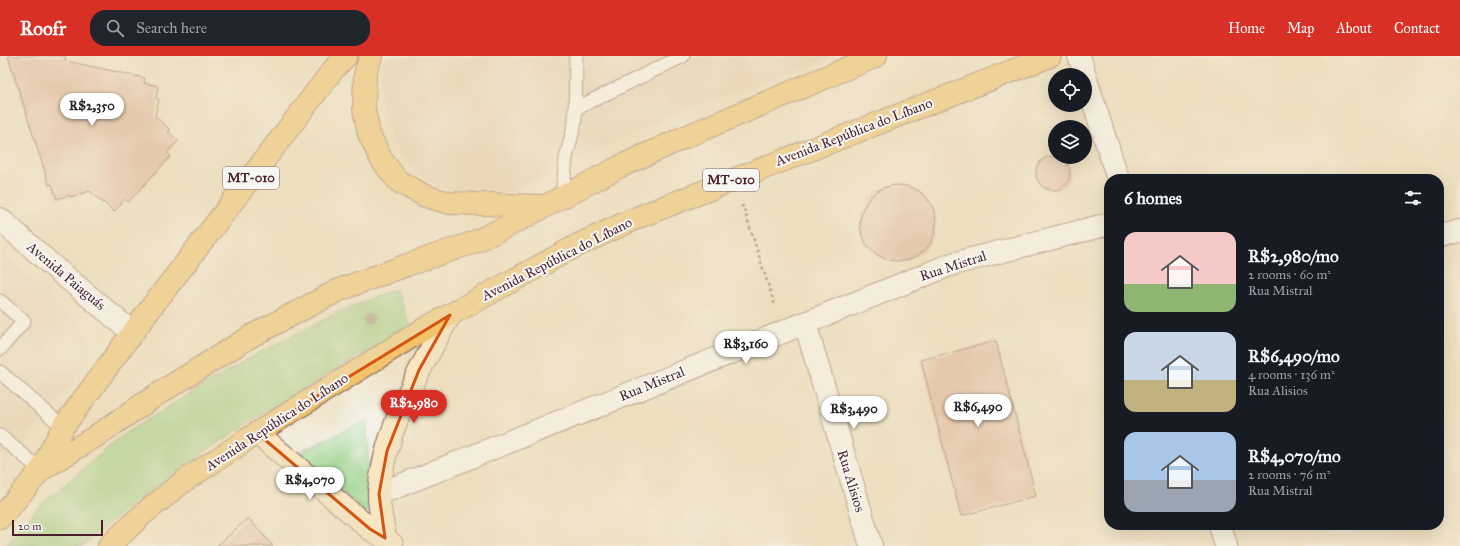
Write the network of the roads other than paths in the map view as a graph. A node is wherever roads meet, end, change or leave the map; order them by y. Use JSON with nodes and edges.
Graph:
{"nodes":[{"id":1,"x":346,"y":56,"type":"edge"},
{"id":2,"x":371,"y":56,"type":"edge"},
{"id":3,"x":576,"y":56,"type":"edge"},
{"id":4,"x":683,"y":56,"type":"edge"},
{"id":5,"x":876,"y":56,"type":"edge"},
{"id":6,"x":1050,"y":56,"type":"edge"},
{"id":7,"x":1079,"y":56,"type":"edge"},
{"id":8,"x":1083,"y":68,"type":"edge"},
{"id":9,"x":1092,"y":97,"type":"edge"},
{"id":10,"x":575,"y":109,"type":"junction"},
{"id":11,"x":1116,"y":174,"type":"edge"},
{"id":12,"x":553,"y":202,"type":"junction"},
{"id":13,"x":0,"y":219,"type":"edge"},
{"id":14,"x":1104,"y":225,"type":"edge"},
{"id":15,"x":1460,"y":231,"type":"edge"},
{"id":16,"x":1444,"y":235,"type":"edge"},
{"id":17,"x":0,"y":301,"type":"edge"},
{"id":18,"x":450,"y":315,"type":"junction"},
{"id":19,"x":805,"y":323,"type":"junction"},
{"id":20,"x":133,"y":333,"type":"junction"},
{"id":21,"x":0,"y":349,"type":"edge"},
{"id":22,"x":0,"y":372,"type":"edge"},
{"id":23,"x":63,"y":427,"type":"junction"},
{"id":24,"x":257,"y":433,"type":"junction"},
{"id":25,"x":0,"y":436,"type":"edge"},
{"id":26,"x":41,"y":470,"type":"junction"},
{"id":27,"x":379,"y":494,"type":"junction"},
{"id":28,"x":0,"y":518,"type":"edge"},
{"id":29,"x":1221,"y":530,"type":"edge"},
{"id":30,"x":390,"y":542,"type":"edge"},
{"id":31,"x":109,"y":546,"type":"edge"},
{"id":32,"x":871,"y":546,"type":"edge"},
{"id":33,"x":1226,"y":546,"type":"edge"}],
"edges":[{"from":1,"to":20,"type":"main road","number":"MT-010"},
{"from":2,"to":12,"type":"main road"},
{"from":3,"to":10,"type":"lane"},
{"from":4,"to":10,"type":"lane"},
{"from":5,"to":12,"type":"main road"},
{"from":6,"to":18,"type":"main road","name":"Avenida República do Líbano","number":"MT-010"},
{"from":7,"to":8,"type":"street"},
{"from":9,"to":11,"type":"street"},
{"from":10,"to":12,"type":"lane"},
{"from":12,"to":26,"type":"main road"},
{"from":13,"to":20,"type":"street","name":"Avenida Paiaguás"},
{"from":14,"to":19,"type":"street","name":"Rua Mistral"},
{"from":15,"to":16,"type":"street"},
{"from":17,"to":21,"type":"lane"},
{"from":18,"to":24,"type":"main road","name":"Avenida República do Líbano","number":"MT-010"},
{"from":18,"to":27,"type":"street"},
{"from":19,"to":27,"type":"street","name":"Rua Mistral"},
{"from":19,"to":32,"type":"street","name":"Rua Alisios"},
{"from":20,"to":23,"type":"main road","number":"MT-010"},
{"from":22,"to":23,"type":"lane"},
{"from":23,"to":26,"type":"main road","number":"MT-010"},
{"from":24,"to":30,"type":"street"},
{"from":24,"to":31,"type":"main road","name":"Avenida República do Líbano","number":"MT-010"},
{"from":25,"to":26,"type":"lane"},
{"from":26,"to":28,"type":"main road","number":"MT-010"},
{"from":27,"to":30,"type":"street"},
{"from":29,"to":33,"type":"street"}]}
